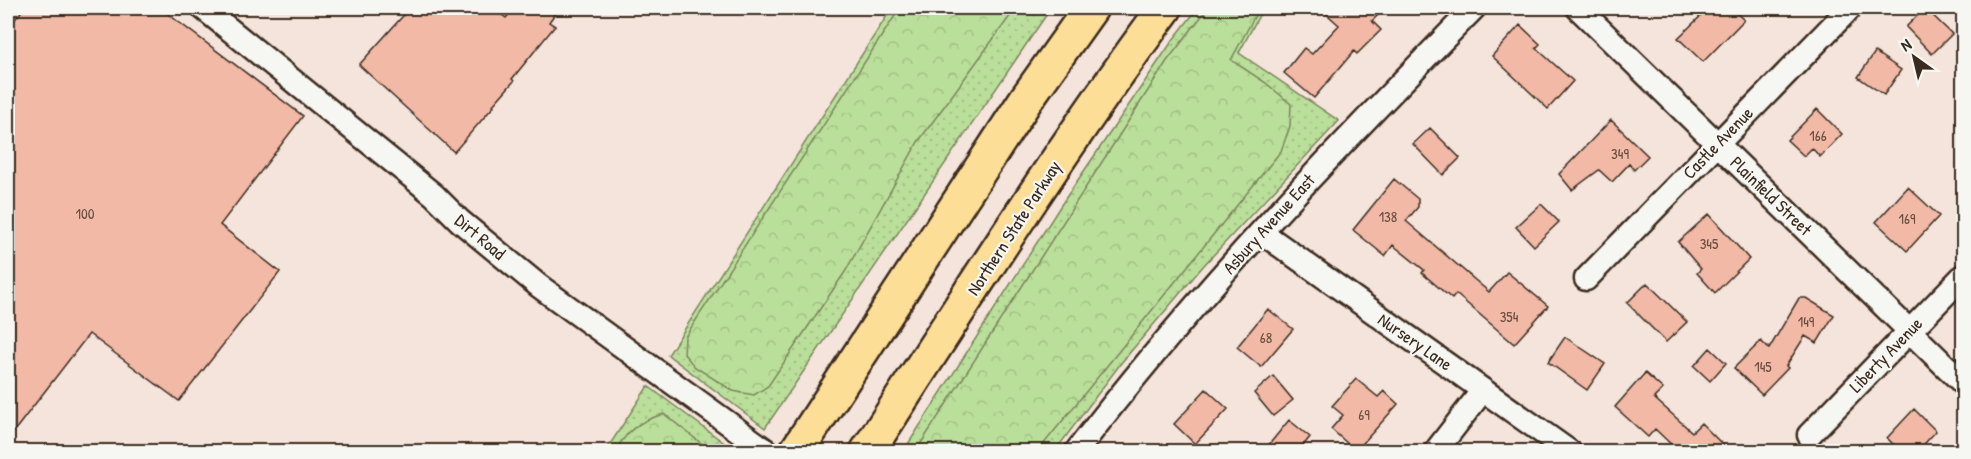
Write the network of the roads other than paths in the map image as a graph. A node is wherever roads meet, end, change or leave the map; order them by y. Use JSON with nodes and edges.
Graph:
{"nodes":[{"id":1,"x":204,"y":8,"type":"edge"},
{"id":2,"x":1091,"y":8,"type":"edge"},
{"id":3,"x":1165,"y":8,"type":"edge"},
{"id":4,"x":1474,"y":8,"type":"edge"},
{"id":5,"x":1578,"y":8,"type":"edge"},
{"id":6,"x":1850,"y":8,"type":"edge"},
{"id":7,"x":1717,"y":144,"type":"junction"},
{"id":8,"x":1261,"y":232,"type":"junction"},
{"id":9,"x":1964,"y":274,"type":"edge"},
{"id":10,"x":1586,"y":279,"type":"dead end"},
{"id":11,"x":1909,"y":331,"type":"junction"},
{"id":12,"x":1964,"y":384,"type":"edge"},
{"id":13,"x":1483,"y":390,"type":"junction"},
{"id":14,"x":1809,"y":435,"type":"dead end"},
{"id":15,"x":768,"y":452,"type":"edge"},
{"id":16,"x":796,"y":452,"type":"edge"},
{"id":17,"x":867,"y":452,"type":"edge"},
{"id":18,"x":1076,"y":452,"type":"edge"},
{"id":19,"x":1434,"y":452,"type":"edge"},
{"id":20,"x":1570,"y":452,"type":"edge"}],
"edges":[{"from":1,"to":15,"type":"street","name":"Dirt Road"},
{"from":2,"to":16,"type":"highway"},
{"from":3,"to":17,"type":"highway","name":"Northern State Parkway"},
{"from":4,"to":8,"type":"street","name":"Asbury Avenue East"},
{"from":5,"to":7,"type":"street","name":"Plainfield Street"},
{"from":6,"to":7,"type":"street","name":"Castle Avenue"},
{"from":7,"to":10,"type":"street","name":"Castle Avenue"},
{"from":7,"to":11,"type":"street","name":"Plainfield Street"},
{"from":8,"to":13,"type":"street","name":"Nursery Lane"},
{"from":8,"to":18,"type":"street","name":"Asbury Avenue East"},
{"from":9,"to":11,"type":"street","name":"Liberty Avenue"},
{"from":11,"to":12,"type":"street","name":"Plainfield Street"},
{"from":11,"to":14,"type":"street","name":"Liberty Avenue"},
{"from":13,"to":19,"type":"street"},
{"from":13,"to":20,"type":"street","name":"Nursery Lane"}]}
